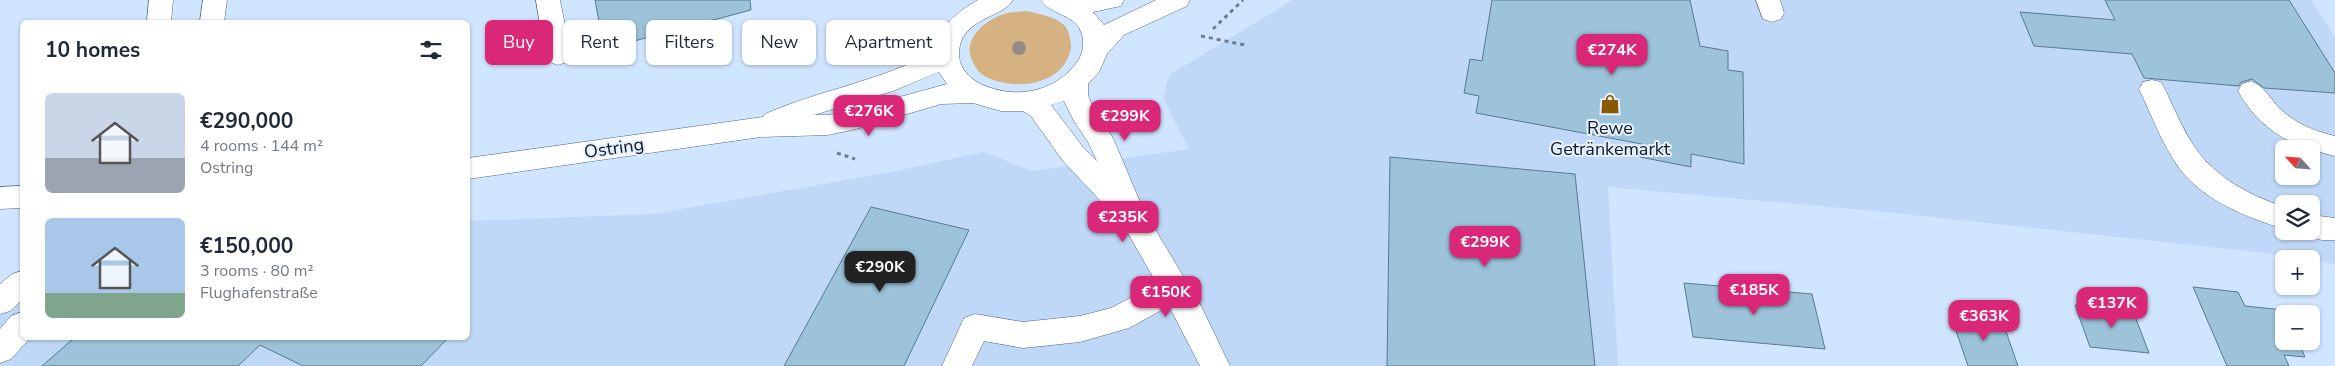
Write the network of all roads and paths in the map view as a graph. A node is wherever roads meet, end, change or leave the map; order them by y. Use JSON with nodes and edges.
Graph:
{"nodes":[{"id":1,"x":161,"y":0,"type":"edge"},
{"id":2,"x":215,"y":0,"type":"edge"},
{"id":3,"x":548,"y":0,"type":"edge"},
{"id":4,"x":1001,"y":0,"type":"edge"},
{"id":5,"x":1112,"y":0,"type":"edge"},
{"id":6,"x":1178,"y":0,"type":"edge"},
{"id":7,"x":1243,"y":0,"type":"edge"},
{"id":8,"x":1063,"y":4,"type":"edge"},
{"id":9,"x":970,"y":8,"type":"edge"},
{"id":10,"x":160,"y":20,"type":"edge"},
{"id":11,"x":212,"y":20,"type":"edge"},
{"id":12,"x":1214,"y":29,"type":"dead end"},
{"id":13,"x":1200,"y":36,"type":"dead end"},
{"id":14,"x":950,"y":40,"type":"edge"},
{"id":15,"x":1245,"y":45,"type":"dead end"},
{"id":16,"x":1096,"y":49,"type":"junction"},
{"id":17,"x":558,"y":56,"type":"dead end"},
{"id":18,"x":934,"y":65,"type":"edge"},
{"id":19,"x":949,"y":65,"type":"edge"},
{"id":20,"x":1075,"y":84,"type":"junction"},
{"id":21,"x":2152,"y":89,"type":"dead end"},
{"id":22,"x":2251,"y":91,"type":"dead end"},
{"id":23,"x":974,"y":93,"type":"junction"},
{"id":24,"x":1029,"y":102,"type":"junction"},
{"id":25,"x":761,"y":127,"type":"junction"},
{"id":26,"x":2335,"y":146,"type":"edge"},
{"id":27,"x":470,"y":169,"type":"edge"},
{"id":28,"x":20,"y":197,"type":"edge"},
{"id":29,"x":0,"y":198,"type":"edge"},
{"id":30,"x":1130,"y":212,"type":"junction"},
{"id":31,"x":2275,"y":215,"type":"edge"},
{"id":32,"x":2320,"y":228,"type":"edge"},
{"id":33,"x":2335,"y":229,"type":"edge"},
{"id":34,"x":20,"y":285,"type":"edge"},
{"id":35,"x":1175,"y":289,"type":"junction"},
{"id":36,"x":0,"y":302,"type":"edge"},
{"id":37,"x":20,"y":327,"type":"edge"},
{"id":38,"x":0,"y":350,"type":"edge"},
{"id":39,"x":958,"y":366,"type":"edge"},
{"id":40,"x":1215,"y":366,"type":"edge"}],
"edges":[{"from":1,"to":10,"type":"street"},
{"from":2,"to":11,"type":"street"},
{"from":3,"to":17,"type":"street"},
{"from":4,"to":9,"type":"street"},
{"from":5,"to":8,"type":"street"},
{"from":6,"to":16,"type":"street"},
{"from":7,"to":12,"type":"path"},
{"from":8,"to":16,"type":"street"},
{"from":9,"to":14,"type":"street"},
{"from":13,"to":15,"type":"path"},
{"from":16,"to":20,"type":"street"},
{"from":18,"to":25,"type":"street","name":"Ostring"},
{"from":19,"to":23,"type":"street"},
{"from":20,"to":24,"type":"street"},
{"from":20,"to":30,"type":"street"},
{"from":21,"to":31,"type":"street"},
{"from":22,"to":26,"type":"street"},
{"from":23,"to":24,"type":"street"},
{"from":23,"to":25,"type":"street","name":"Ostring"},
{"from":24,"to":30,"type":"street"},
{"from":25,"to":27,"type":"street","name":"Ostring"},
{"from":28,"to":29,"type":"street"},
{"from":30,"to":35,"type":"street"},
{"from":32,"to":33,"type":"street"},
{"from":34,"to":36,"type":"street"},
{"from":35,"to":39,"type":"street"},
{"from":35,"to":40,"type":"street"},
{"from":37,"to":38,"type":"street"}]}
